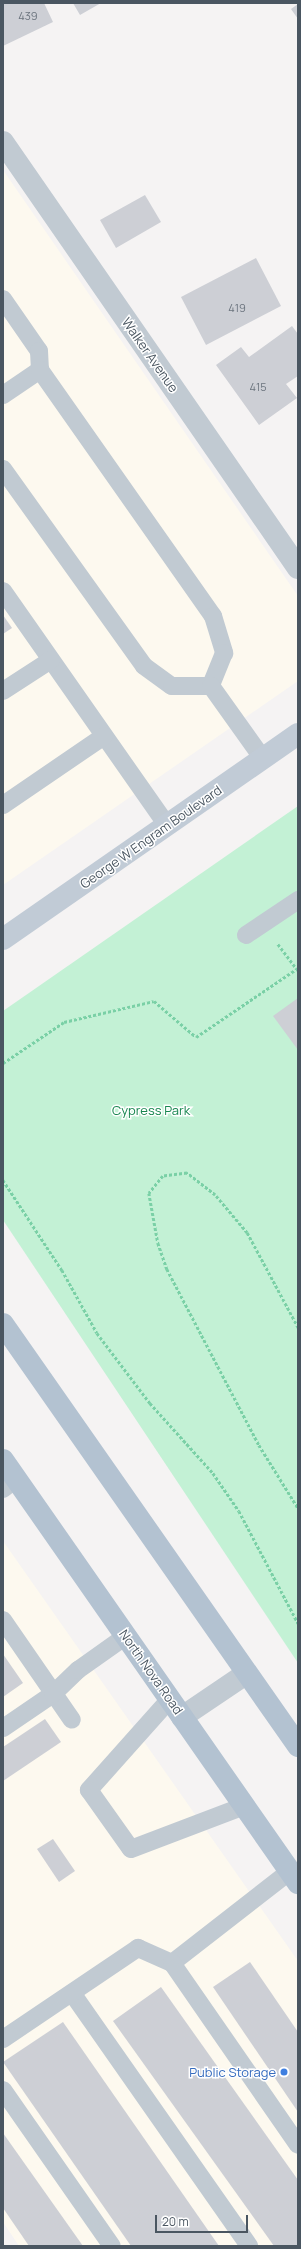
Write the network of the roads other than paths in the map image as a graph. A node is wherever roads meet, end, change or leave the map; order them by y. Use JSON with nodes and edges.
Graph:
{"nodes":[{"id":1,"x":3,"y":142,"type":"edge"},
{"id":2,"x":3,"y":300,"type":"edge"},
{"id":3,"x":40,"y":370,"type":"junction"},
{"id":4,"x":3,"y":395,"type":"edge"},
{"id":5,"x":3,"y":470,"type":"edge"},
{"id":6,"x":298,"y":568,"type":"edge"},
{"id":7,"x":3,"y":591,"type":"edge"},
{"id":8,"x":51,"y":660,"type":"junction"},
{"id":9,"x":212,"y":686,"type":"junction"},
{"id":10,"x":3,"y":691,"type":"edge"},
{"id":11,"x":298,"y":734,"type":"edge"},
{"id":12,"x":104,"y":736,"type":"junction"},
{"id":13,"x":263,"y":759,"type":"junction"},
{"id":14,"x":3,"y":805,"type":"edge"},
{"id":15,"x":167,"y":825,"type":"junction"},
{"id":16,"x":298,"y":900,"type":"edge"},
{"id":17,"x":246,"y":936,"type":"dead end"},
{"id":18,"x":3,"y":939,"type":"edge"},
{"id":19,"x":3,"y":1324,"type":"edge"},
{"id":20,"x":3,"y":1460,"type":"edge"},
{"id":21,"x":10,"y":1484,"type":"edge"},
{"id":22,"x":3,"y":1620,"type":"edge"},
{"id":23,"x":126,"y":1636,"type":"junction"},
{"id":24,"x":247,"y":1673,"type":"junction"},
{"id":25,"x":53,"y":1694,"type":"junction"},
{"id":26,"x":176,"y":1708,"type":"junction"},
{"id":27,"x":72,"y":1720,"type":"dead end"},
{"id":28,"x":3,"y":1728,"type":"edge"},
{"id":29,"x":298,"y":1746,"type":"edge"},
{"id":30,"x":244,"y":1806,"type":"junction"},
{"id":31,"x":294,"y":1877,"type":"edge"},
{"id":32,"x":172,"y":1963,"type":"junction"},
{"id":33,"x":72,"y":1993,"type":"junction"},
{"id":34,"x":3,"y":2039,"type":"edge"},
{"id":35,"x":3,"y":2090,"type":"edge"},
{"id":36,"x":298,"y":2145,"type":"edge"},
{"id":37,"x":112,"y":2246,"type":"edge"},
{"id":38,"x":250,"y":2246,"type":"edge"}],
"edges":[{"from":1,"to":6,"type":"street","name":"Walker Avenue"},
{"from":2,"to":3,"type":"lane"},
{"from":3,"to":4,"type":"lane"},
{"from":3,"to":9,"type":"lane"},
{"from":5,"to":9,"type":"lane"},
{"from":7,"to":8,"type":"lane"},
{"from":8,"to":10,"type":"lane"},
{"from":8,"to":12,"type":"lane"},
{"from":9,"to":13,"type":"lane"},
{"from":11,"to":13,"type":"main road","name":"George W Engram Boulevard"},
{"from":12,"to":14,"type":"lane"},
{"from":12,"to":15,"type":"lane"},
{"from":13,"to":15,"type":"main road","name":"George W Engram Boulevard"},
{"from":15,"to":18,"type":"main road","name":"George W Engram Boulevard"},
{"from":16,"to":17,"type":"lane"},
{"from":19,"to":24,"type":"main road"},
{"from":20,"to":21,"type":"main road","name":"North Nova Road"},
{"from":21,"to":23,"type":"main road","name":"North Nova Road"},
{"from":22,"to":25,"type":"lane"},
{"from":23,"to":25,"type":"lane"},
{"from":23,"to":26,"type":"main road","name":"North Nova Road"},
{"from":24,"to":26,"type":"street"},
{"from":24,"to":29,"type":"main road"},
{"from":25,"to":27,"type":"lane"},
{"from":25,"to":28,"type":"lane"},
{"from":26,"to":30,"type":"main road","name":"North Nova Road"},
{"from":26,"to":30,"type":"lane"},
{"from":30,"to":31,"type":"main road","name":"North Nova Road"},
{"from":31,"to":32,"type":"lane"},
{"from":32,"to":33,"type":"lane"},
{"from":32,"to":36,"type":"lane"},
{"from":33,"to":34,"type":"lane"},
{"from":33,"to":38,"type":"lane"},
{"from":35,"to":37,"type":"lane"}]}
